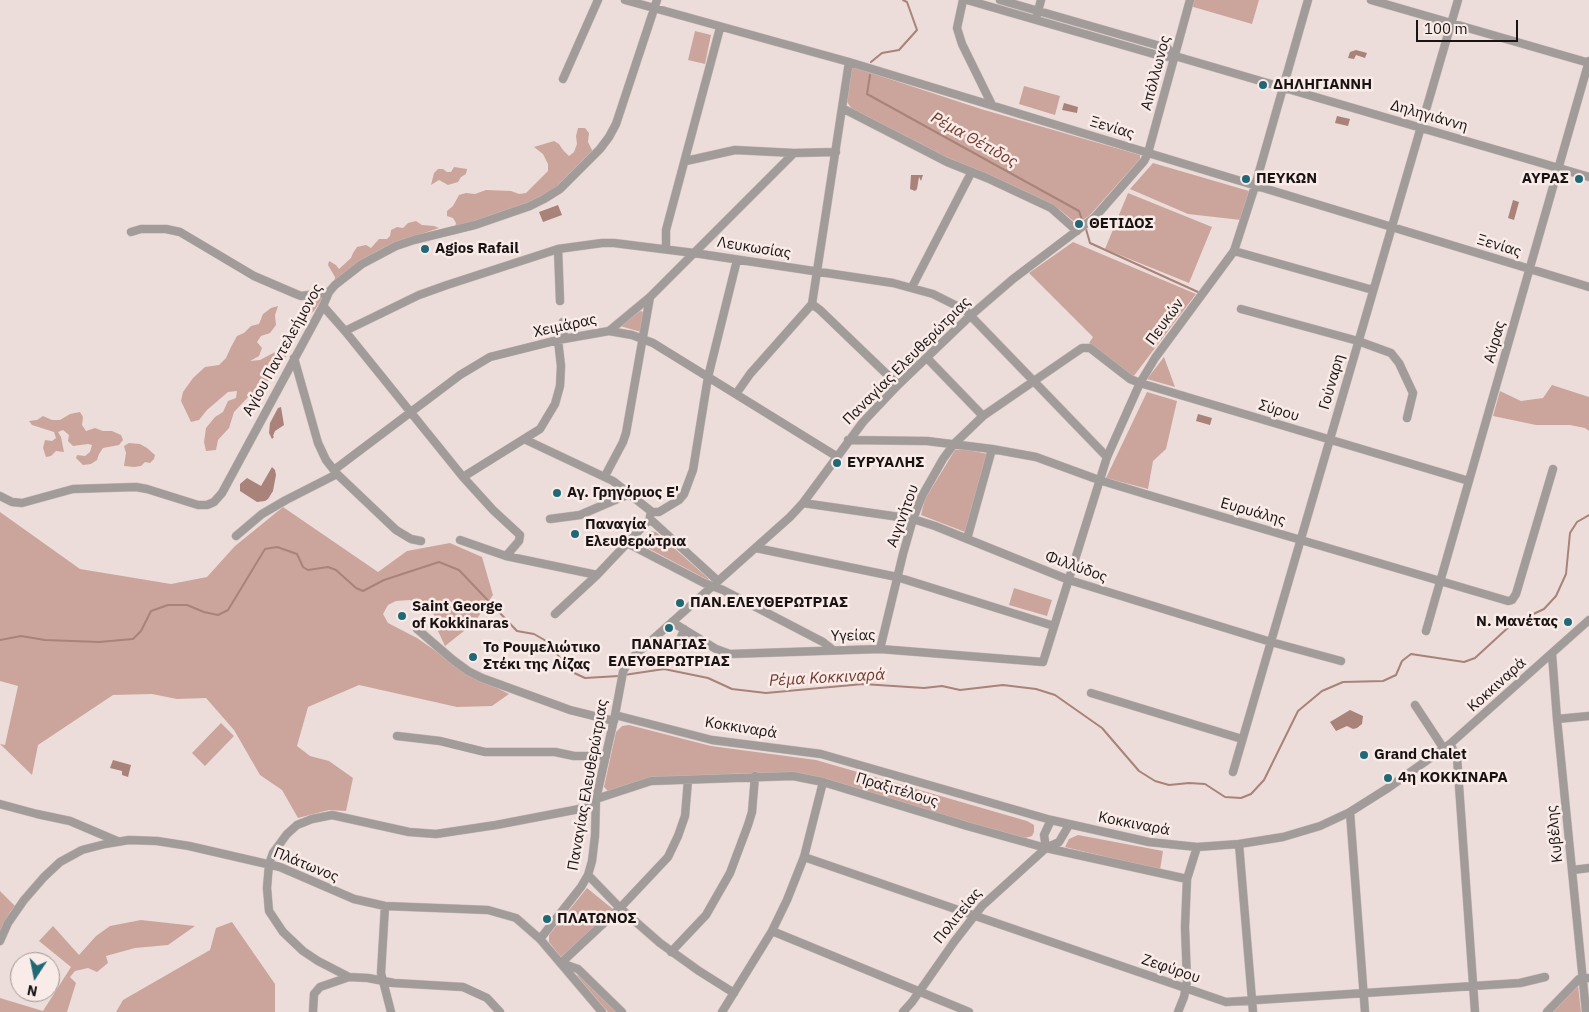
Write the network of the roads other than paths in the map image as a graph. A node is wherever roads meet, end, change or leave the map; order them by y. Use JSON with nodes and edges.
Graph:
{"nodes":[{"id":1,"x":598,"y":0,"type":"edge"},
{"id":2,"x":625,"y":0,"type":"edge"},
{"id":3,"x":657,"y":0,"type":"edge"},
{"id":4,"x":963,"y":0,"type":"edge"},
{"id":5,"x":967,"y":0,"type":"edge"},
{"id":6,"x":1000,"y":0,"type":"edge"},
{"id":7,"x":1041,"y":0,"type":"edge"},
{"id":8,"x":1190,"y":0,"type":"edge"},
{"id":9,"x":1308,"y":0,"type":"edge"},
{"id":10,"x":1371,"y":0,"type":"edge"},
{"id":11,"x":1458,"y":0,"type":"edge"},
{"id":12,"x":654,"y":8,"type":"junction"},
{"id":13,"x":1038,"y":11,"type":"junction"},
{"id":14,"x":1036,"y":20,"type":"junction"},
{"id":15,"x":1451,"y":23,"type":"junction"},
{"id":16,"x":720,"y":28,"type":"junction"},
{"id":17,"x":1108,"y":31,"type":"junction"},
{"id":18,"x":1105,"y":40,"type":"junction"},
{"id":19,"x":1175,"y":56,"type":"junction"},
{"id":20,"x":849,"y":62,"type":"junction"},
{"id":21,"x":1589,"y":63,"type":"edge"},
{"id":22,"x":563,"y":79,"type":"dead end"},
{"id":23,"x":1284,"y":88,"type":"junction"},
{"id":24,"x":992,"y":105,"type":"junction"},
{"id":25,"x":842,"y":108,"type":"junction"},
{"id":26,"x":1420,"y":128,"type":"junction"},
{"id":27,"x":836,"y":152,"type":"junction"},
{"id":28,"x":794,"y":153,"type":"junction"},
{"id":29,"x":1148,"y":153,"type":"junction"},
{"id":30,"x":686,"y":160,"type":"junction"},
{"id":31,"x":1558,"y":168,"type":"junction"},
{"id":32,"x":971,"y":173,"type":"junction"},
{"id":33,"x":1589,"y":177,"type":"edge"},
{"id":34,"x":1255,"y":186,"type":"junction"},
{"id":35,"x":1391,"y":227,"type":"junction"},
{"id":36,"x":1077,"y":231,"type":"junction"},
{"id":37,"x":131,"y":232,"type":"dead end"},
{"id":38,"x":558,"y":249,"type":"junction"},
{"id":39,"x":666,"y":249,"type":"junction"},
{"id":40,"x":1234,"y":251,"type":"junction"},
{"id":41,"x":694,"y":253,"type":"junction"},
{"id":42,"x":737,"y":260,"type":"junction"},
{"id":43,"x":1530,"y":269,"type":"junction"},
{"id":44,"x":816,"y":272,"type":"junction"},
{"id":45,"x":912,"y":287,"type":"junction"},
{"id":46,"x":1589,"y":287,"type":"edge"},
{"id":47,"x":1373,"y":290,"type":"junction"},
{"id":48,"x":329,"y":292,"type":"junction"},
{"id":49,"x":650,"y":296,"type":"junction"},
{"id":50,"x":560,"y":301,"type":"dead end"},
{"id":51,"x":812,"y":304,"type":"junction"},
{"id":52,"x":323,"y":306,"type":"junction"},
{"id":53,"x":1240,"y":308,"type":"dead end"},
{"id":54,"x":970,"y":316,"type":"junction"},
{"id":55,"x":563,"y":322,"type":"dead end"},
{"id":56,"x":345,"y":331,"type":"junction"},
{"id":57,"x":608,"y":331,"type":"junction"},
{"id":58,"x":644,"y":339,"type":"junction"},
{"id":59,"x":561,"y":340,"type":"junction"},
{"id":60,"x":1358,"y":341,"type":"junction"},
{"id":61,"x":1090,"y":348,"type":"joint"},
{"id":62,"x":294,"y":358,"type":"junction"},
{"id":63,"x":927,"y":358,"type":"junction"},
{"id":64,"x":708,"y":377,"type":"junction"},
{"id":65,"x":1033,"y":382,"type":"junction"},
{"id":66,"x":1140,"y":383,"type":"junction"},
{"id":67,"x":898,"y":386,"type":"junction"},
{"id":68,"x":736,"y":394,"type":"junction"},
{"id":69,"x":411,"y":411,"type":"junction"},
{"id":70,"x":983,"y":416,"type":"junction"},
{"id":71,"x":1407,"y":418,"type":"dead end"},
{"id":72,"x":524,"y":439,"type":"junction"},
{"id":73,"x":848,"y":440,"type":"junction"},
{"id":74,"x":1330,"y":440,"type":"junction"},
{"id":75,"x":954,"y":444,"type":"junction"},
{"id":76,"x":992,"y":449,"type":"junction"},
{"id":77,"x":836,"y":456,"type":"junction"},
{"id":78,"x":1107,"y":457,"type":"junction"},
{"id":79,"x":1553,"y":468,"type":"dead end"},
{"id":80,"x":336,"y":472,"type":"junction"},
{"id":81,"x":605,"y":476,"type":"junction"},
{"id":82,"x":464,"y":477,"type":"junction"},
{"id":83,"x":1099,"y":480,"type":"junction"},
{"id":84,"x":1470,"y":481,"type":"junction"},
{"id":85,"x":629,"y":494,"type":"junction"},
{"id":86,"x":0,"y":496,"type":"edge"},
{"id":87,"x":802,"y":502,"type":"junction"},
{"id":88,"x":651,"y":516,"type":"junction"},
{"id":89,"x":550,"y":519,"type":"dead end"},
{"id":90,"x":913,"y":519,"type":"junction"},
{"id":91,"x":236,"y":536,"type":"dead end"},
{"id":92,"x":967,"y":539,"type":"junction"},
{"id":93,"x":460,"y":540,"type":"dead end"},
{"id":94,"x":1300,"y":540,"type":"junction"},
{"id":95,"x":422,"y":542,"type":"dead end"},
{"id":96,"x":627,"y":543,"type":"junction"},
{"id":97,"x":756,"y":548,"type":"junction"},
{"id":98,"x":506,"y":556,"type":"junction"},
{"id":99,"x":597,"y":575,"type":"junction"},
{"id":100,"x":897,"y":577,"type":"junction"},
{"id":101,"x":1068,"y":580,"type":"junction"},
{"id":102,"x":1441,"y":581,"type":"junction"},
{"id":103,"x":715,"y":583,"type":"junction"},
{"id":104,"x":555,"y":614,"type":"dead end"},
{"id":105,"x":1589,"y":620,"type":"edge"},
{"id":106,"x":672,"y":622,"type":"junction"},
{"id":107,"x":1054,"y":626,"type":"junction"},
{"id":108,"x":417,"y":629,"type":"dead end"},
{"id":109,"x":684,"y":629,"type":"junction"},
{"id":110,"x":1426,"y":631,"type":"dead end"},
{"id":111,"x":1271,"y":642,"type":"junction"},
{"id":112,"x":645,"y":646,"type":"junction"},
{"id":113,"x":880,"y":649,"type":"junction"},
{"id":114,"x":833,"y":650,"type":"junction"},
{"id":115,"x":1552,"y":654,"type":"junction"},
{"id":116,"x":1342,"y":661,"type":"dead end"},
{"id":117,"x":1043,"y":662,"type":"joint"},
{"id":118,"x":1091,"y":693,"type":"dead end"},
{"id":119,"x":1415,"y":704,"type":"dead end"},
{"id":120,"x":1589,"y":716,"type":"edge"},
{"id":121,"x":614,"y":718,"type":"junction"},
{"id":122,"x":1557,"y":718,"type":"junction"},
{"id":123,"x":397,"y":736,"type":"dead end"},
{"id":124,"x":1242,"y":739,"type":"junction"},
{"id":125,"x":1447,"y":746,"type":"junction"},
{"id":126,"x":606,"y":756,"type":"junction"},
{"id":127,"x":1233,"y":772,"type":"dead end"},
{"id":128,"x":755,"y":776,"type":"junction"},
{"id":129,"x":688,"y":780,"type":"junction"},
{"id":130,"x":823,"y":782,"type":"junction"},
{"id":131,"x":596,"y":803,"type":"junction"},
{"id":132,"x":0,"y":804,"type":"edge"},
{"id":133,"x":1350,"y":812,"type":"junction"},
{"id":134,"x":1051,"y":820,"type":"junction"},
{"id":135,"x":1069,"y":825,"type":"junction"},
{"id":136,"x":118,"y":841,"type":"junction"},
{"id":137,"x":1239,"y":844,"type":"junction"},
{"id":138,"x":1197,"y":847,"type":"junction"},
{"id":139,"x":1046,"y":848,"type":"junction"},
{"id":140,"x":804,"y":857,"type":"junction"},
{"id":141,"x":268,"y":864,"type":"junction"},
{"id":142,"x":1589,"y":868,"type":"edge"},
{"id":143,"x":1573,"y":870,"type":"junction"},
{"id":144,"x":588,"y":875,"type":"junction"},
{"id":145,"x":1187,"y":879,"type":"junction"},
{"id":146,"x":385,"y":906,"type":"junction"},
{"id":147,"x":620,"y":908,"type":"junction"},
{"id":148,"x":974,"y":916,"type":"junction"},
{"id":149,"x":772,"y":931,"type":"junction"},
{"id":150,"x":540,"y":939,"type":"junction"},
{"id":151,"x":0,"y":941,"type":"edge"},
{"id":152,"x":671,"y":952,"type":"junction"},
{"id":153,"x":561,"y":963,"type":"junction"},
{"id":154,"x":349,"y":977,"type":"junction"},
{"id":155,"x":1545,"y":977,"type":"dead end"},
{"id":156,"x":1586,"y":978,"type":"edge"},
{"id":157,"x":382,"y":980,"type":"junction"},
{"id":158,"x":1473,"y":986,"type":"junction"},
{"id":159,"x":1186,"y":989,"type":"junction"},
{"id":160,"x":920,"y":992,"type":"junction"},
{"id":161,"x":1364,"y":993,"type":"junction"},
{"id":162,"x":734,"y":994,"type":"junction"},
{"id":163,"x":1252,"y":1002,"type":"junction"},
{"id":164,"x":313,"y":1012,"type":"edge"},
{"id":165,"x":391,"y":1012,"type":"edge"},
{"id":166,"x":500,"y":1012,"type":"edge"},
{"id":167,"x":602,"y":1012,"type":"edge"},
{"id":168,"x":622,"y":1012,"type":"edge"},
{"id":169,"x":722,"y":1012,"type":"edge"},
{"id":170,"x":903,"y":1012,"type":"edge"},
{"id":171,"x":969,"y":1012,"type":"edge"},
{"id":172,"x":1178,"y":1012,"type":"edge"},
{"id":173,"x":1253,"y":1012,"type":"edge"},
{"id":174,"x":1365,"y":1012,"type":"edge"},
{"id":175,"x":1475,"y":1012,"type":"edge"},
{"id":176,"x":1547,"y":1012,"type":"edge"},
{"id":177,"x":1586,"y":1012,"type":"edge"}],
"edges":[{"from":1,"to":22,"type":"street"},
{"from":2,"to":12,"type":"street","name":"Ξενίας"},
{"from":3,"to":12,"type":"street","name":"Αγίου Παντελεήμονος"},
{"from":4,"to":24,"type":"street"},
{"from":5,"to":14,"type":"street","name":"Δηληγιάννη"},
{"from":6,"to":13,"type":"street","name":"Δηληγιάννη"},
{"from":7,"to":13,"type":"street"},
{"from":8,"to":19,"type":"street","name":"Απόλλωνος"},
{"from":9,"to":23,"type":"street","name":"Πευκών"},
{"from":10,"to":15,"type":"street"},
{"from":11,"to":15,"type":"street","name":"Γούναρη"},
{"from":12,"to":16,"type":"street","name":"Ξενίας"},
{"from":12,"to":48,"type":"street","name":"Αγίου Παντελεήμονος"},
{"from":13,"to":14,"type":"street"},
{"from":13,"to":17,"type":"street","name":"Δηληγιάννη"},
{"from":14,"to":18,"type":"street","name":"Δηληγιάννη"},
{"from":15,"to":21,"type":"street"},
{"from":15,"to":26,"type":"street","name":"Γούναρη"},
{"from":16,"to":20,"type":"street","name":"Ξενίας"},
{"from":16,"to":30,"type":"street"},
{"from":17,"to":18,"type":"street"},
{"from":17,"to":19,"type":"street","name":"Δηληγιάννη"},
{"from":18,"to":19,"type":"street","name":"Δηληγιάννη"},
{"from":19,"to":23,"type":"street","name":"Δηληγιάννη"},
{"from":19,"to":29,"type":"street","name":"Απόλλωνος"},
{"from":20,"to":24,"type":"street","name":"Ξενίας"},
{"from":20,"to":25,"type":"street"},
{"from":21,"to":31,"type":"street","name":"Αύρας"},
{"from":23,"to":26,"type":"street","name":"Δηληγιάννη"},
{"from":23,"to":34,"type":"street","name":"Πευκών"},
{"from":24,"to":29,"type":"street","name":"Ξενίας"},
{"from":25,"to":27,"type":"street"},
{"from":25,"to":32,"type":"street"},
{"from":26,"to":31,"type":"street","name":"Δηληγιάννη"},
{"from":26,"to":35,"type":"street","name":"Γούναρη"},
{"from":27,"to":28,"type":"street"},
{"from":27,"to":44,"type":"street"},
{"from":28,"to":30,"type":"street"},
{"from":28,"to":41,"type":"street"},
{"from":29,"to":34,"type":"street","name":"Ξενίας"},
{"from":29,"to":36,"type":"street","name":"Παναγίας Ελευθερώτριας"},
{"from":30,"to":39,"type":"street"},
{"from":31,"to":33,"type":"street","name":"Δηληγιάννη"},
{"from":31,"to":43,"type":"street","name":"Αύρας"},
{"from":32,"to":36,"type":"street"},
{"from":32,"to":45,"type":"street"},
{"from":34,"to":35,"type":"street","name":"Ξενίας"},
{"from":34,"to":40,"type":"street","name":"Πευκών"},
{"from":35,"to":43,"type":"street","name":"Ξενίας"},
{"from":35,"to":47,"type":"street","name":"Γούναρη"},
{"from":36,"to":54,"type":"street","name":"Παναγίας Ελευθερώτριας"},
{"from":37,"to":48,"type":"street"},
{"from":38,"to":39,"type":"street","name":"Λευκωσίας"},
{"from":38,"to":50,"type":"street"},
{"from":38,"to":56,"type":"street","name":"Λευκωσίας"},
{"from":39,"to":41,"type":"street","name":"Λευκωσίας"},
{"from":40,"to":47,"type":"street"},
{"from":40,"to":66,"type":"street","name":"Πευκών"},
{"from":41,"to":42,"type":"street","name":"Λευκωσίας"},
{"from":41,"to":49,"type":"street"},
{"from":42,"to":44,"type":"street","name":"Λευκωσίας"},
{"from":42,"to":64,"type":"street"},
{"from":43,"to":46,"type":"street","name":"Ξενίας"},
{"from":43,"to":84,"type":"street","name":"Αύρας"},
{"from":44,"to":45,"type":"street","name":"Λευκωσίας"},
{"from":44,"to":51,"type":"street"},
{"from":45,"to":54,"type":"street","name":"Λευκωσίας"},
{"from":47,"to":60,"type":"street","name":"Γούναρη"},
{"from":48,"to":52,"type":"street","name":"Αγίου Παντελεήμονος"},
{"from":49,"to":57,"type":"street"},
{"from":49,"to":58,"type":"street"},
{"from":51,"to":67,"type":"street"},
{"from":51,"to":68,"type":"street"},
{"from":52,"to":56,"type":"street"},
{"from":52,"to":62,"type":"street","name":"Αγίου Παντελεήμονος"},
{"from":53,"to":60,"type":"street"},
{"from":54,"to":63,"type":"street","name":"Παναγίας Ελευθερώτριας"},
{"from":54,"to":65,"type":"street","name":"Λευκωσίας"},
{"from":55,"to":59,"type":"street"},
{"from":56,"to":69,"type":"street"},
{"from":57,"to":58,"type":"street","name":"Χειμάρας"},
{"from":57,"to":59,"type":"street","name":"Χειμάρας"},
{"from":58,"to":64,"type":"street","name":"Χειμάρας"},
{"from":58,"to":81,"type":"street"},
{"from":59,"to":69,"type":"street","name":"Χειμάρας"},
{"from":59,"to":72,"type":"street"},
{"from":60,"to":71,"type":"street"},
{"from":60,"to":74,"type":"street","name":"Γούναρη"},
{"from":61,"to":65,"type":"street","name":"Αιγινήτου"},
{"from":61,"to":66,"type":"street","name":"Σύρου"},
{"from":62,"to":80,"type":"street"},
{"from":62,"to":86,"type":"street","name":"Αγίου Παντελεήμονος"},
{"from":63,"to":67,"type":"street","name":"Παναγίας Ελευθερώτριας"},
{"from":63,"to":70,"type":"street"},
{"from":64,"to":68,"type":"street","name":"Χειμάρας"},
{"from":64,"to":88,"type":"street"},
{"from":65,"to":70,"type":"street","name":"Αιγινήτου"},
{"from":65,"to":78,"type":"street","name":"Λευκωσίας"},
{"from":66,"to":74,"type":"street","name":"Σύρου"},
{"from":66,"to":78,"type":"street","name":"Πευκών"},
{"from":67,"to":73,"type":"street","name":"Παναγίας Ελευθερώτριας"},
{"from":68,"to":77,"type":"street","name":"Χειμάρας"},
{"from":69,"to":80,"type":"street","name":"Χειμάρας"},
{"from":69,"to":82,"type":"street"},
{"from":70,"to":75,"type":"street","name":"Αιγινήτου"},
{"from":72,"to":81,"type":"street"},
{"from":72,"to":82,"type":"street"},
{"from":73,"to":75,"type":"street","name":"Ευρυάλης"},
{"from":73,"to":77,"type":"street","name":"Παναγίας Ελευθερώτριας"},
{"from":74,"to":84,"type":"street","name":"Σύρου"},
{"from":74,"to":94,"type":"street","name":"Γούναρη"},
{"from":75,"to":76,"type":"street","name":"Ευρυάλης"},
{"from":75,"to":90,"type":"street","name":"Αιγινήτου"},
{"from":76,"to":83,"type":"street","name":"Ευρυάλης"},
{"from":76,"to":92,"type":"street"},
{"from":77,"to":87,"type":"street","name":"Παναγίας Ελευθερώτριας"},
{"from":78,"to":83,"type":"street","name":"Πευκών"},
{"from":79,"to":102,"type":"street","name":"Ευρυάλης"},
{"from":80,"to":91,"type":"street","name":"Χειμάρας"},
{"from":80,"to":95,"type":"street"},
{"from":81,"to":85,"type":"street"},
{"from":82,"to":98,"type":"street"},
{"from":83,"to":94,"type":"street","name":"Ευρυάλης"},
{"from":83,"to":101,"type":"street","name":"Πευκών"},
{"from":84,"to":102,"type":"street","name":"Αύρας"},
{"from":85,"to":88,"type":"street"},
{"from":85,"to":89,"type":"street"},
{"from":87,"to":90,"type":"street","name":"Φιλλύδος"},
{"from":87,"to":97,"type":"street","name":"Παναγίας Ελευθερώτριας"},
{"from":88,"to":96,"type":"street"},
{"from":88,"to":103,"type":"street"},
{"from":90,"to":92,"type":"street","name":"Φιλλύδος"},
{"from":90,"to":100,"type":"street","name":"Αιγινήτου"},
{"from":92,"to":101,"type":"street","name":"Φιλλύδος"},
{"from":93,"to":98,"type":"street"},
{"from":94,"to":102,"type":"street","name":"Ευρυάλης"},
{"from":94,"to":111,"type":"street","name":"Γούναρη"},
{"from":96,"to":99,"type":"street"},
{"from":96,"to":103,"type":"street"},
{"from":97,"to":100,"type":"street"},
{"from":97,"to":103,"type":"street","name":"Παναγίας Ελευθερώτριας"},
{"from":98,"to":99,"type":"street"},
{"from":99,"to":104,"type":"street"},
{"from":100,"to":107,"type":"street"},
{"from":100,"to":113,"type":"street","name":"Αιγινήτου"},
{"from":101,"to":107,"type":"street","name":"Πευκών"},
{"from":101,"to":111,"type":"street","name":"Φιλλύδος"},
{"from":102,"to":110,"type":"street","name":"Αύρας"},
{"from":103,"to":106,"type":"street","name":"Παναγίας Ελευθερώτριας"},
{"from":103,"to":114,"type":"street"},
{"from":105,"to":115,"type":"street","name":"Κοκκιναρά"},
{"from":106,"to":109,"type":"street","name":"Υγείας"},
{"from":106,"to":112,"type":"street","name":"Παναγίας Ελευθερώτριας"},
{"from":107,"to":117,"type":"street","name":"Πευκών"},
{"from":108,"to":121,"type":"street","name":"Κοκκιναρά"},
{"from":109,"to":112,"type":"street"},
{"from":109,"to":114,"type":"street","name":"Υγείας"},
{"from":111,"to":116,"type":"street","name":"Φιλλύδος"},
{"from":111,"to":124,"type":"street","name":"Γούναρη"},
{"from":112,"to":121,"type":"street","name":"Παναγίας Ελευθερώτριας"},
{"from":113,"to":114,"type":"street","name":"Υγείας"},
{"from":113,"to":117,"type":"street","name":"Υγείας"},
{"from":115,"to":122,"type":"street","name":"Κυβέλης"},
{"from":115,"to":125,"type":"street","name":"Κοκκιναρά"},
{"from":118,"to":124,"type":"street"},
{"from":119,"to":125,"type":"street"},
{"from":120,"to":122,"type":"street"},
{"from":121,"to":126,"type":"street","name":"Παναγίας Ελευθερώτριας"},
{"from":121,"to":134,"type":"street","name":"Κοκκιναρά"},
{"from":122,"to":143,"type":"street","name":"Κυβέλης"},
{"from":123,"to":126,"type":"street"},
{"from":124,"to":127,"type":"street","name":"Γούναρη"},
{"from":125,"to":133,"type":"street","name":"Κοκκιναρά"},
{"from":125,"to":158,"type":"street"},
{"from":126,"to":131,"type":"street","name":"Παναγίας Ελευθερώτριας"},
{"from":128,"to":129,"type":"street","name":"Πραξιτέλους"},
{"from":128,"to":130,"type":"street","name":"Πραξιτέλους"},
{"from":128,"to":152,"type":"street"},
{"from":129,"to":131,"type":"street","name":"Πραξιτέλους"},
{"from":129,"to":147,"type":"street"},
{"from":130,"to":139,"type":"street","name":"Πραξιτέλους"},
{"from":130,"to":140,"type":"street"},
{"from":131,"to":141,"type":"street","name":"Πραξιτέλους"},
{"from":131,"to":144,"type":"street","name":"Παναγίας Ελευθερώτριας"},
{"from":132,"to":136,"type":"street"},
{"from":133,"to":137,"type":"street","name":"Κοκκιναρά"},
{"from":133,"to":161,"type":"street"},
{"from":134,"to":135,"type":"street","name":"Κοκκιναρά"},
{"from":134,"to":139,"type":"street"},
{"from":135,"to":138,"type":"street","name":"Κοκκιναρά"},
{"from":135,"to":139,"type":"street","name":"Πολιτείας"},
{"from":136,"to":141,"type":"street","name":"Πλάτωνος"},
{"from":136,"to":151,"type":"street","name":"Πλάτωνος"},
{"from":137,"to":138,"type":"street","name":"Κοκκιναρά"},
{"from":137,"to":163,"type":"street"},
{"from":138,"to":145,"type":"street"},
{"from":139,"to":145,"type":"street","name":"Πραξιτέλους"},
{"from":139,"to":148,"type":"street","name":"Πολιτείας"},
{"from":140,"to":148,"type":"street","name":"Ζεφύρου"},
{"from":140,"to":149,"type":"street"},
{"from":141,"to":146,"type":"street","name":"Πλάτωνος"},
{"from":141,"to":154,"type":"street"},
{"from":142,"to":143,"type":"street"},
{"from":143,"to":156,"type":"street","name":"Κυβέλης"},
{"from":144,"to":147,"type":"street"},
{"from":144,"to":150,"type":"street","name":"Παναγίας Ελευθερώτριας"},
{"from":145,"to":159,"type":"street"},
{"from":146,"to":150,"type":"street","name":"Πλάτωνος"},
{"from":146,"to":157,"type":"street"},
{"from":147,"to":152,"type":"street"},
{"from":147,"to":153,"type":"street"},
{"from":148,"to":159,"type":"street","name":"Ζεφύρου"},
{"from":148,"to":160,"type":"street","name":"Πολιτείας"},
{"from":149,"to":160,"type":"street"},
{"from":149,"to":162,"type":"street"},
{"from":150,"to":153,"type":"street","name":"Πλάτωνος"},
{"from":152,"to":162,"type":"street"},
{"from":153,"to":167,"type":"street","name":"Πλάτωνος"},
{"from":153,"to":168,"type":"street"},
{"from":154,"to":157,"type":"street"},
{"from":154,"to":164,"type":"street"},
{"from":155,"to":158,"type":"street","name":"Ζεφύρου"},
{"from":156,"to":176,"type":"street"},
{"from":156,"to":177,"type":"street","name":"Κυβέλης"},
{"from":157,"to":165,"type":"street"},
{"from":157,"to":166,"type":"street"},
{"from":158,"to":161,"type":"street","name":"Ζεφύρου"},
{"from":158,"to":175,"type":"street"},
{"from":159,"to":163,"type":"street","name":"Ζεφύρου"},
{"from":159,"to":172,"type":"street"},
{"from":160,"to":170,"type":"street","name":"Πολιτείας"},
{"from":160,"to":171,"type":"street"},
{"from":161,"to":163,"type":"street","name":"Ζεφύρου"},
{"from":161,"to":174,"type":"street"},
{"from":162,"to":169,"type":"street"},
{"from":163,"to":173,"type":"street"}]}
